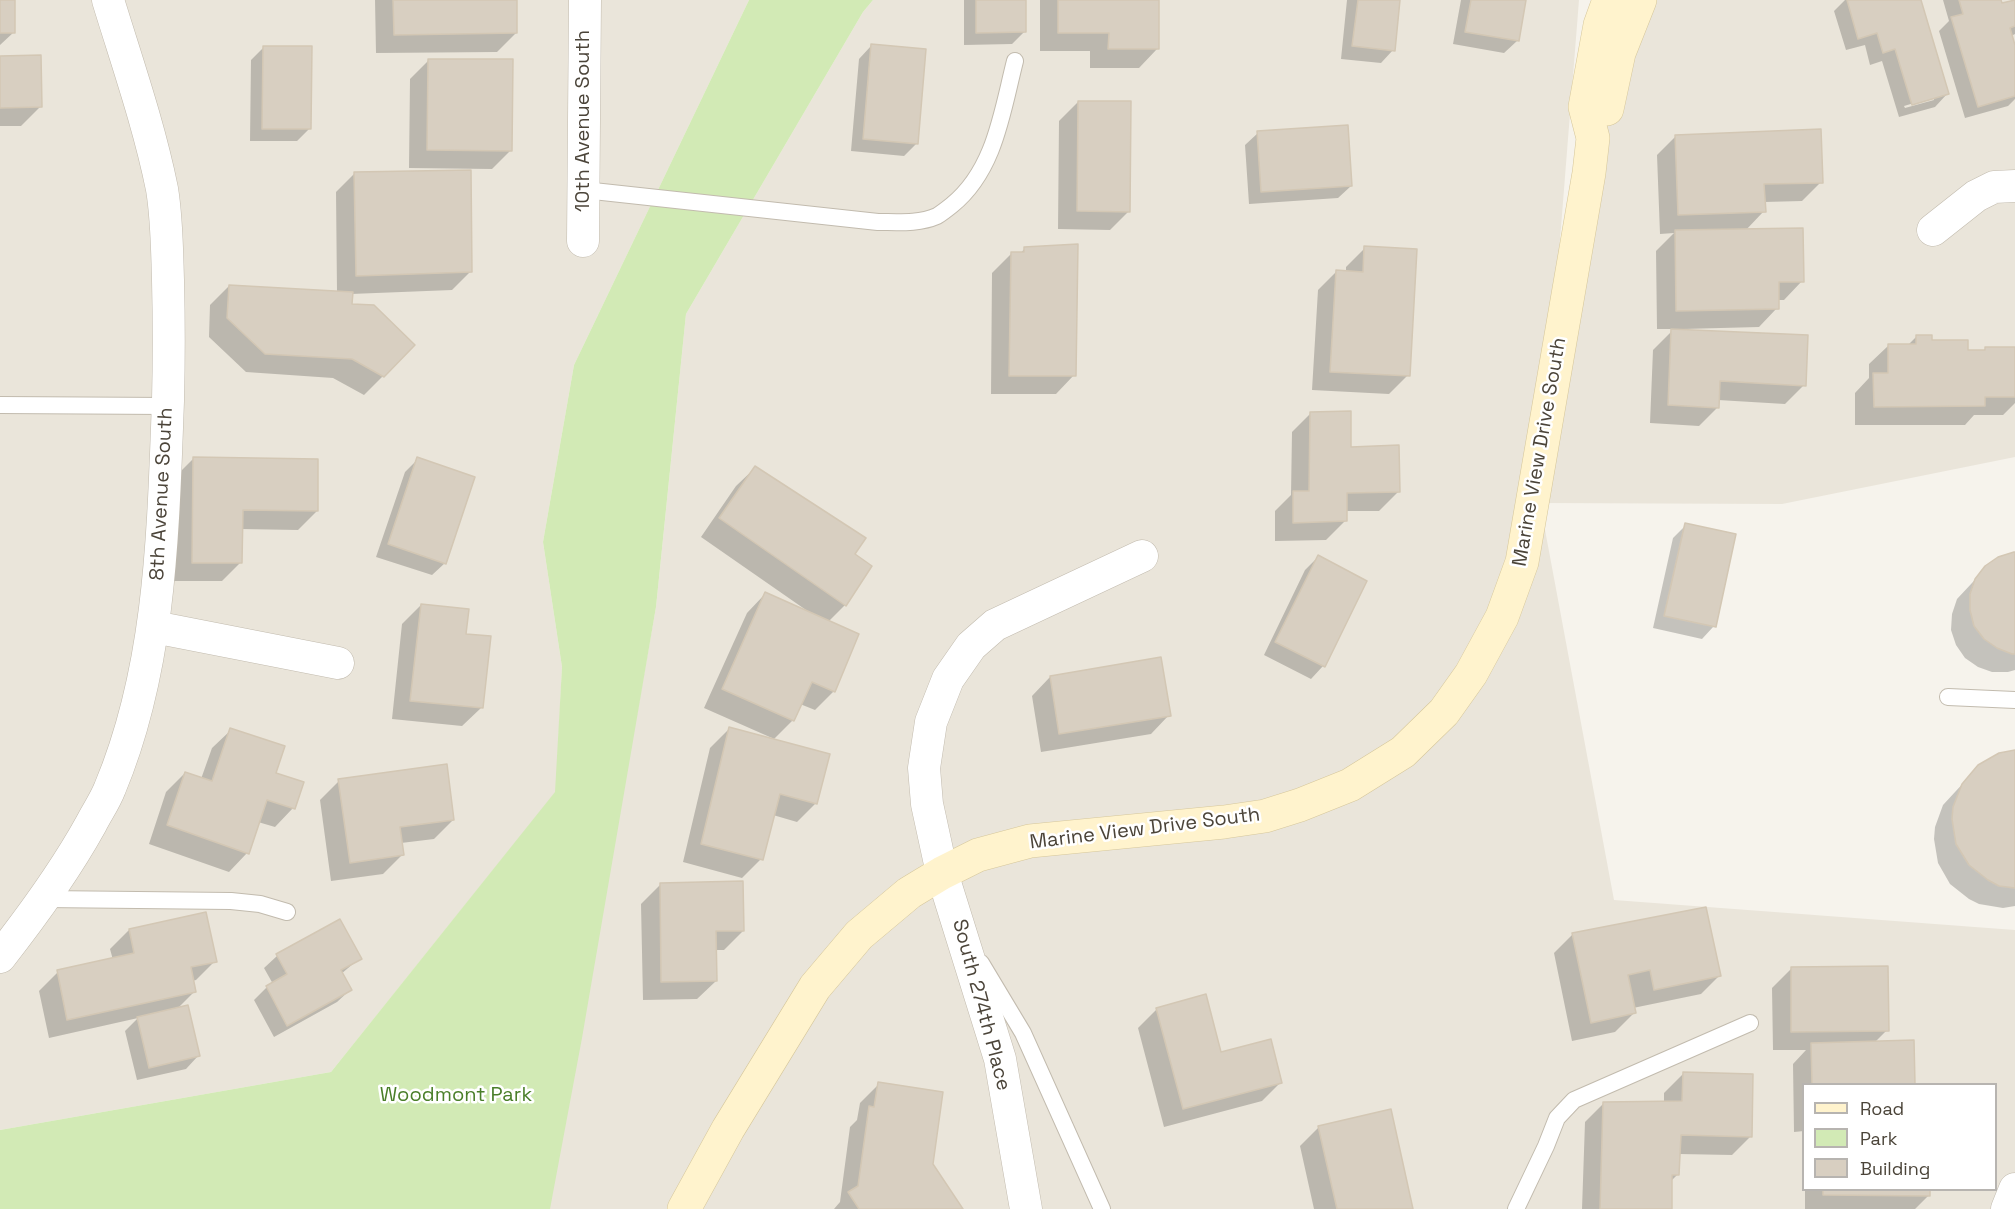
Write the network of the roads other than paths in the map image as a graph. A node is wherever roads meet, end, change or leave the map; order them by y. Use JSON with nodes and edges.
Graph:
{"nodes":[{"id":1,"x":108,"y":0,"type":"edge"},
{"id":2,"x":585,"y":0,"type":"edge"},
{"id":3,"x":1640,"y":0,"type":"edge"},
{"id":4,"x":1605,"y":8,"type":"edge"},
{"id":5,"x":1015,"y":61,"type":"dead end"},
{"id":6,"x":1593,"y":138,"type":"junction"},
{"id":7,"x":2015,"y":186,"type":"edge"},
{"id":8,"x":584,"y":190,"type":"junction"},
{"id":9,"x":1933,"y":230,"type":"dead end"},
{"id":10,"x":583,"y":241,"type":"dead end"},
{"id":11,"x":0,"y":405,"type":"edge"},
{"id":12,"x":168,"y":406,"type":"junction"},
{"id":13,"x":1142,"y":556,"type":"dead end"},
{"id":14,"x":154,"y":627,"type":"junction"},
{"id":15,"x":338,"y":663,"type":"dead end"},
{"id":16,"x":1948,"y":697,"type":"dead end"},
{"id":17,"x":2015,"y":700,"type":"edge"},
{"id":18,"x":942,"y":873,"type":"junction"},
{"id":19,"x":44,"y":899,"type":"junction"},
{"id":20,"x":287,"y":912,"type":"dead end"},
{"id":21,"x":961,"y":928,"type":"junction"},
{"id":22,"x":0,"y":957,"type":"edge"},
{"id":23,"x":1750,"y":1023,"type":"dead end"},
{"id":24,"x":2015,"y":1189,"type":"edge"},
{"id":25,"x":684,"y":1209,"type":"edge"},
{"id":26,"x":1026,"y":1209,"type":"edge"},
{"id":27,"x":1102,"y":1209,"type":"edge"},
{"id":28,"x":1516,"y":1209,"type":"edge"},
{"id":29,"x":2007,"y":1209,"type":"edge"}],
"edges":[{"from":1,"to":12,"type":"street","name":"8th Avenue South"},
{"from":2,"to":8,"type":"street","name":"10th Avenue South"},
{"from":3,"to":6,"type":"main road"},
{"from":4,"to":6,"type":"main road","name":"Marine View Drive South"},
{"from":5,"to":8,"type":"lane"},
{"from":6,"to":18,"type":"main road","name":"Marine View Drive South"},
{"from":7,"to":9,"type":"street"},
{"from":8,"to":10,"type":"street","name":"10th Avenue South"},
{"from":11,"to":12,"type":"lane"},
{"from":12,"to":14,"type":"street","name":"8th Avenue South"},
{"from":13,"to":18,"type":"street","name":"South 274th Place"},
{"from":14,"to":15,"type":"street"},
{"from":14,"to":19,"type":"street","name":"8th Avenue South"},
{"from":16,"to":17,"type":"lane"},
{"from":18,"to":21,"type":"street","name":"South 274th Place"},
{"from":18,"to":25,"type":"main road","name":"Marine View Drive South"},
{"from":19,"to":20,"type":"lane"},
{"from":19,"to":22,"type":"street","name":"8th Avenue South"},
{"from":21,"to":26,"type":"street","name":"South 274th Place"},
{"from":21,"to":27,"type":"lane"},
{"from":23,"to":28,"type":"lane"},
{"from":24,"to":29,"type":"street"}]}
